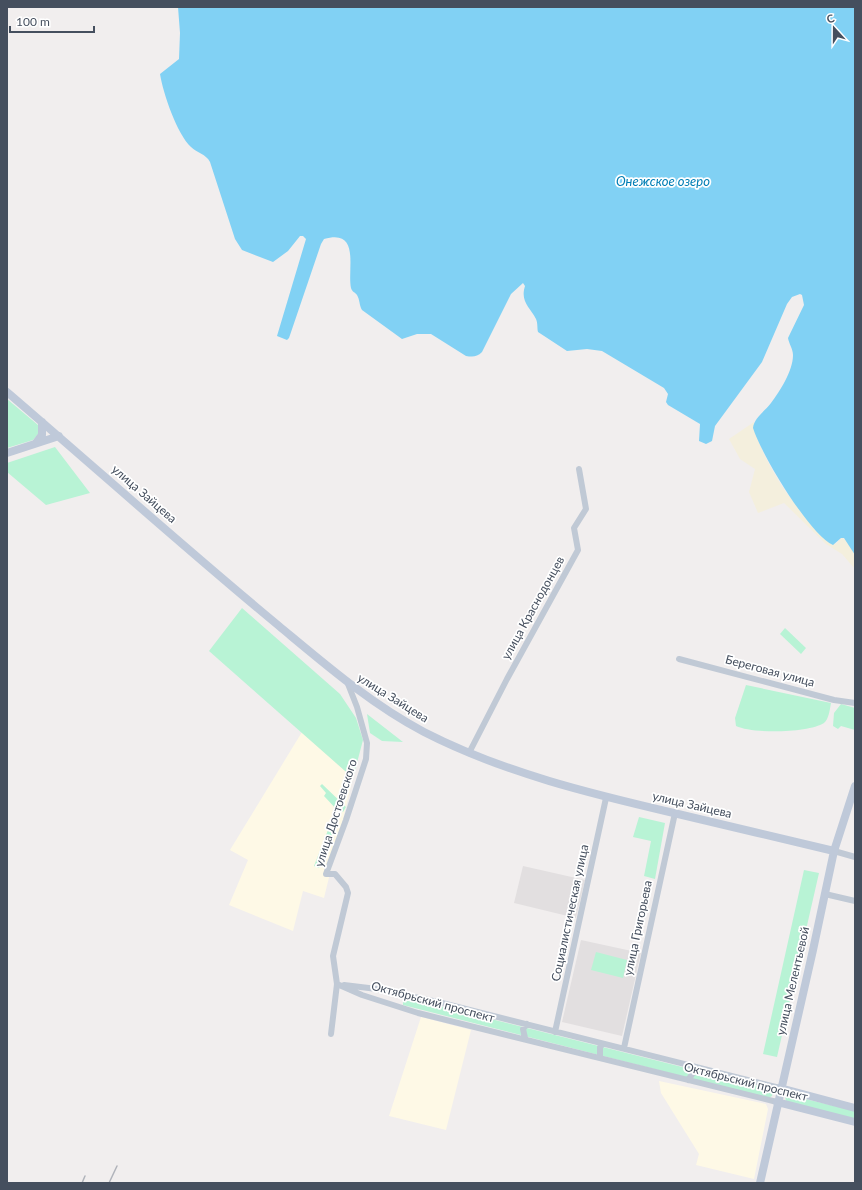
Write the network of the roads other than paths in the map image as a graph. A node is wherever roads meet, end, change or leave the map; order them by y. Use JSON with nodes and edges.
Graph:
{"nodes":[{"id":1,"x":7,"y":392,"type":"edge"},
{"id":2,"x":42,"y":422,"type":"junction"},
{"id":3,"x":59,"y":436,"type":"junction"},
{"id":4,"x":36,"y":444,"type":"junction"},
{"id":5,"x":7,"y":453,"type":"edge"},
{"id":6,"x":579,"y":470,"type":"dead end"},
{"id":7,"x":680,"y":659,"type":"dead end"},
{"id":8,"x":348,"y":684,"type":"junction"},
{"id":9,"x":855,"y":703,"type":"edge"},
{"id":10,"x":469,"y":753,"type":"junction"},
{"id":11,"x":855,"y":786,"type":"edge"},
{"id":12,"x":606,"y":798,"type":"junction"},
{"id":13,"x":674,"y":813,"type":"junction"},
{"id":14,"x":834,"y":851,"type":"junction"},
{"id":15,"x":855,"y":857,"type":"edge"},
{"id":16,"x":825,"y":894,"type":"junction"},
{"id":17,"x":855,"y":901,"type":"edge"},
{"id":18,"x":337,"y":984,"type":"junction"},
{"id":19,"x":405,"y":994,"type":"junction"},
{"id":20,"x":400,"y":1007,"type":"junction"},
{"id":21,"x":527,"y":1024,"type":"junction"},
{"id":22,"x":555,"y":1032,"type":"junction"},
{"id":23,"x":332,"y":1034,"type":"dead end"},
{"id":24,"x":525,"y":1038,"type":"junction"},
{"id":25,"x":603,"y":1044,"type":"junction"},
{"id":26,"x":624,"y":1048,"type":"junction"},
{"id":27,"x":600,"y":1058,"type":"junction"},
{"id":28,"x":692,"y":1066,"type":"junction"},
{"id":29,"x":688,"y":1080,"type":"junction"},
{"id":30,"x":780,"y":1088,"type":"junction"},
{"id":31,"x":777,"y":1102,"type":"junction"},
{"id":32,"x":854,"y":1108,"type":"edge"},
{"id":33,"x":853,"y":1121,"type":"edge"},
{"id":34,"x":760,"y":1183,"type":"edge"}],
"edges":[{"from":1,"to":2,"type":"main road","name":"улица Зайцева"},
{"from":2,"to":3,"type":"main road","name":"улица Зайцева"},
{"from":2,"to":4,"type":"main road"},
{"from":3,"to":4,"type":"main road"},
{"from":3,"to":8,"type":"main road","name":"улица Зайцева"},
{"from":4,"to":5,"type":"main road"},
{"from":6,"to":10,"type":"street","name":"улица Краснодонцев"},
{"from":7,"to":9,"type":"street","name":"Береговая улица"},
{"from":8,"to":10,"type":"main road","name":"улица Зайцева"},
{"from":8,"to":18,"type":"street","name":"улица Достоевского"},
{"from":10,"to":12,"type":"main road","name":"улица Зайцева"},
{"from":11,"to":14,"type":"main road","name":"улица Мелентьевой"},
{"from":12,"to":13,"type":"main road","name":"улица Зайцева"},
{"from":12,"to":22,"type":"street","name":"Социалистическая улица"},
{"from":13,"to":14,"type":"main road","name":"улица Зайцева"},
{"from":13,"to":26,"type":"street","name":"улица Григорьева"},
{"from":14,"to":15,"type":"street","name":"улица Зайцева"},
{"from":14,"to":16,"type":"main road","name":"улица Мелентьевой"},
{"from":16,"to":17,"type":"street"},
{"from":16,"to":30,"type":"main road","name":"улица Мелентьевой"},
{"from":18,"to":19,"type":"street","name":"Октябрьский проспект"},
{"from":18,"to":20,"type":"street","name":"Октябрьский проспект"},
{"from":18,"to":23,"type":"street","name":"улица Достоевского"},
{"from":19,"to":20,"type":"street"},
{"from":19,"to":21,"type":"street","name":"Октябрьский проспект"},
{"from":20,"to":24,"type":"street","name":"Октябрьский проспект"},
{"from":21,"to":22,"type":"street","name":"Октябрьский проспект"},
{"from":21,"to":24,"type":"street"},
{"from":22,"to":25,"type":"street","name":"Октябрьский проспект"},
{"from":24,"to":27,"type":"street","name":"Октябрьский проспект"},
{"from":25,"to":26,"type":"street","name":"Октябрьский проспект"},
{"from":25,"to":27,"type":"street"},
{"from":26,"to":28,"type":"street","name":"Октябрьский проспект"},
{"from":27,"to":29,"type":"street","name":"Октябрьский проспект"},
{"from":28,"to":29,"type":"street"},
{"from":28,"to":30,"type":"street","name":"Октябрьский проспект"},
{"from":29,"to":31,"type":"street","name":"Октябрьский проспект"},
{"from":30,"to":31,"type":"main road","name":"улица Мелентьевой"},
{"from":30,"to":32,"type":"main road","name":"Октябрьский проспект"},
{"from":31,"to":33,"type":"main road","name":"Октябрьский проспект"},
{"from":31,"to":34,"type":"main road","name":"улица Мелентьевой"},
{"from":32,"to":33,"type":"main road"}]}
